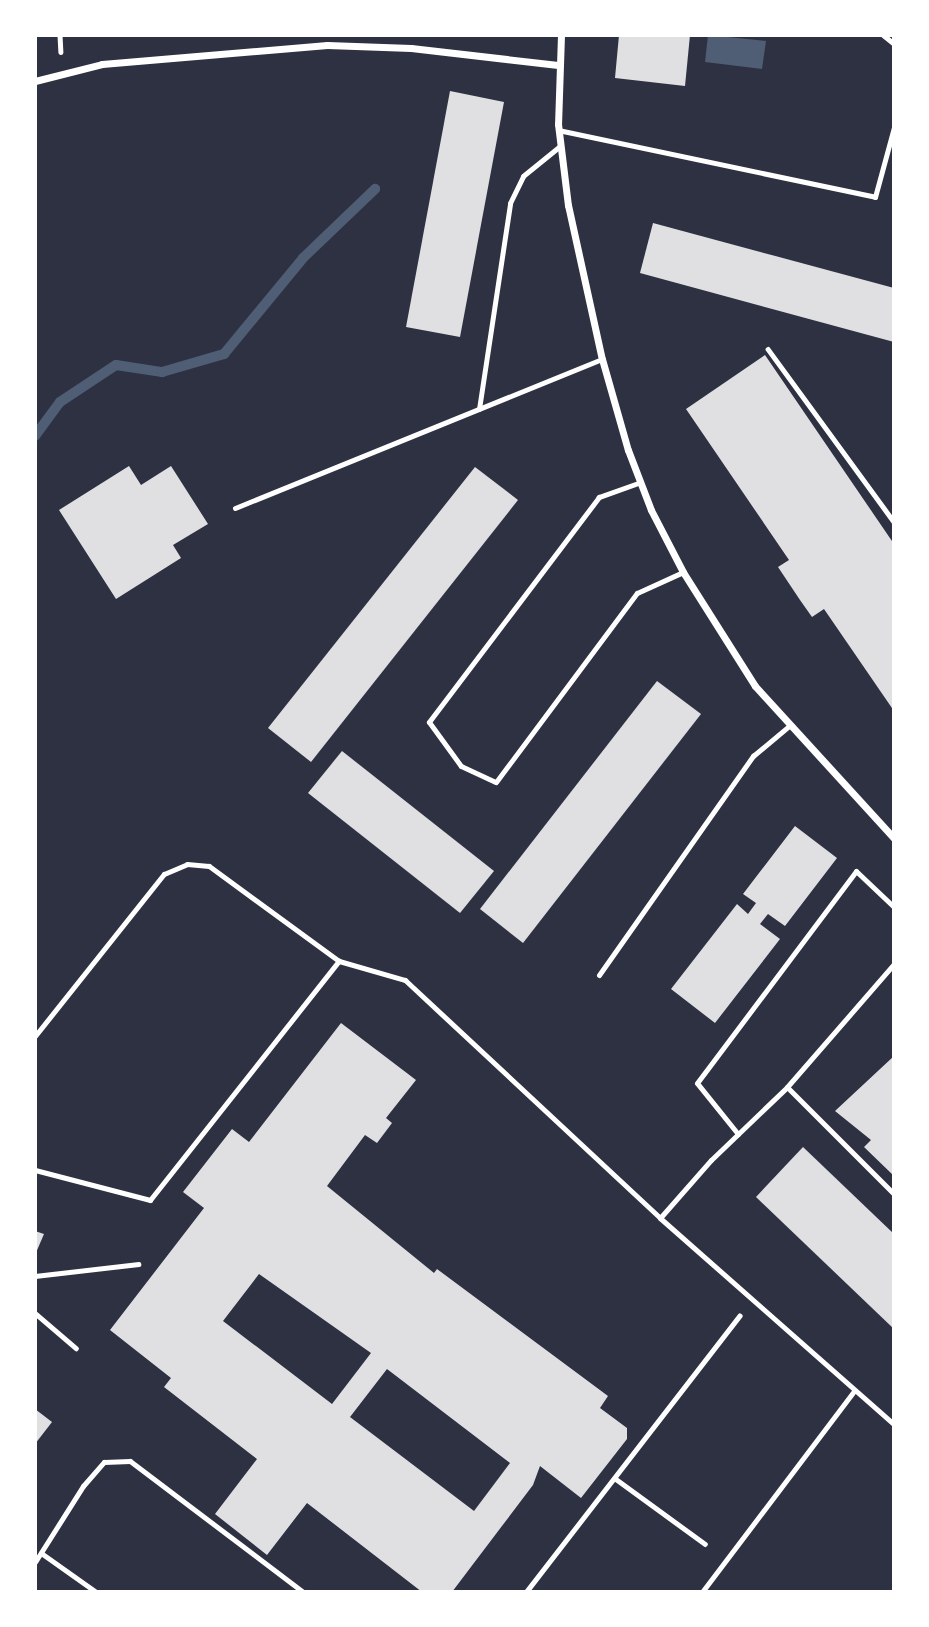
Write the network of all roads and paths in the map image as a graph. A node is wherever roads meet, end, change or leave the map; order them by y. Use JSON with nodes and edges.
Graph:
{"nodes":[{"id":1,"x":60,"y":35,"type":"edge"},
{"id":2,"x":561,"y":35,"type":"edge"},
{"id":3,"x":883,"y":35,"type":"edge"},
{"id":4,"x":894,"y":44,"type":"edge"},
{"id":5,"x":61,"y":52,"type":"dead end"},
{"id":6,"x":558,"y":65,"type":"junction"},
{"id":7,"x":35,"y":81,"type":"edge"},
{"id":8,"x":894,"y":127,"type":"edge"},
{"id":9,"x":558,"y":130,"type":"junction"},
{"id":10,"x":560,"y":146,"type":"junction"},
{"id":11,"x":768,"y":349,"type":"dead end"},
{"id":12,"x":602,"y":359,"type":"junction"},
{"id":13,"x":479,"y":409,"type":"junction"},
{"id":14,"x":640,"y":482,"type":"junction"},
{"id":15,"x":235,"y":508,"type":"dead end"},
{"id":16,"x":894,"y":522,"type":"edge"},
{"id":17,"x":683,"y":572,"type":"junction"},
{"id":18,"x":789,"y":726,"type":"junction"},
{"id":19,"x":894,"y":838,"type":"edge"},
{"id":20,"x":894,"y":907,"type":"edge"},
{"id":21,"x":339,"y":961,"type":"junction"},
{"id":22,"x":894,"y":964,"type":"edge"},
{"id":23,"x":599,"y":975,"type":"dead end"},
{"id":24,"x":35,"y":1036,"type":"edge"},
{"id":25,"x":787,"y":1087,"type":"junction"},
{"id":26,"x":738,"y":1134,"type":"junction"},
{"id":27,"x":35,"y":1170,"type":"edge"},
{"id":28,"x":894,"y":1194,"type":"edge"},
{"id":29,"x":660,"y":1219,"type":"junction"},
{"id":30,"x":138,"y":1264,"type":"dead end"},
{"id":31,"x":35,"y":1276,"type":"edge"},
{"id":32,"x":754,"y":1298,"type":"junction"},
{"id":33,"x":35,"y":1313,"type":"edge"},
{"id":34,"x":76,"y":1348,"type":"dead end"},
{"id":35,"x":854,"y":1391,"type":"junction"},
{"id":36,"x":894,"y":1424,"type":"edge"},
{"id":37,"x":616,"y":1479,"type":"junction"},
{"id":38,"x":705,"y":1544,"type":"dead end"},
{"id":39,"x":41,"y":1553,"type":"junction"},
{"id":40,"x":35,"y":1562,"type":"edge"},
{"id":41,"x":96,"y":1592,"type":"edge"},
{"id":42,"x":303,"y":1592,"type":"edge"},
{"id":43,"x":526,"y":1592,"type":"edge"},
{"id":44,"x":702,"y":1592,"type":"edge"}],
"edges":[{"from":1,"to":5,"type":"path"},
{"from":2,"to":6,"type":"street"},
{"from":3,"to":4,"type":"lane"},
{"from":6,"to":7,"type":"street"},
{"from":6,"to":9,"type":"street"},
{"from":8,"to":9,"type":"lane"},
{"from":9,"to":10,"type":"street"},
{"from":10,"to":12,"type":"street"},
{"from":10,"to":13,"type":"lane"},
{"from":11,"to":16,"type":"path"},
{"from":12,"to":13,"type":"lane"},
{"from":12,"to":14,"type":"street"},
{"from":13,"to":15,"type":"lane"},
{"from":14,"to":17,"type":"street"},
{"from":14,"to":17,"type":"lane"},
{"from":17,"to":18,"type":"street"},
{"from":18,"to":19,"type":"street"},
{"from":18,"to":23,"type":"lane"},
{"from":20,"to":26,"type":"lane"},
{"from":21,"to":24,"type":"lane"},
{"from":21,"to":27,"type":"lane"},
{"from":21,"to":29,"type":"lane"},
{"from":22,"to":25,"type":"lane"},
{"from":25,"to":26,"type":"lane"},
{"from":25,"to":28,"type":"lane"},
{"from":26,"to":29,"type":"lane"},
{"from":29,"to":32,"type":"lane"},
{"from":30,"to":31,"type":"path"},
{"from":32,"to":35,"type":"lane"},
{"from":32,"to":37,"type":"path"},
{"from":33,"to":34,"type":"path"},
{"from":35,"to":36,"type":"lane"},
{"from":35,"to":44,"type":"lane"},
{"from":37,"to":38,"type":"path"},
{"from":37,"to":43,"type":"path"},
{"from":39,"to":40,"type":"lane"},
{"from":39,"to":41,"type":"lane"},
{"from":39,"to":42,"type":"lane"}]}
